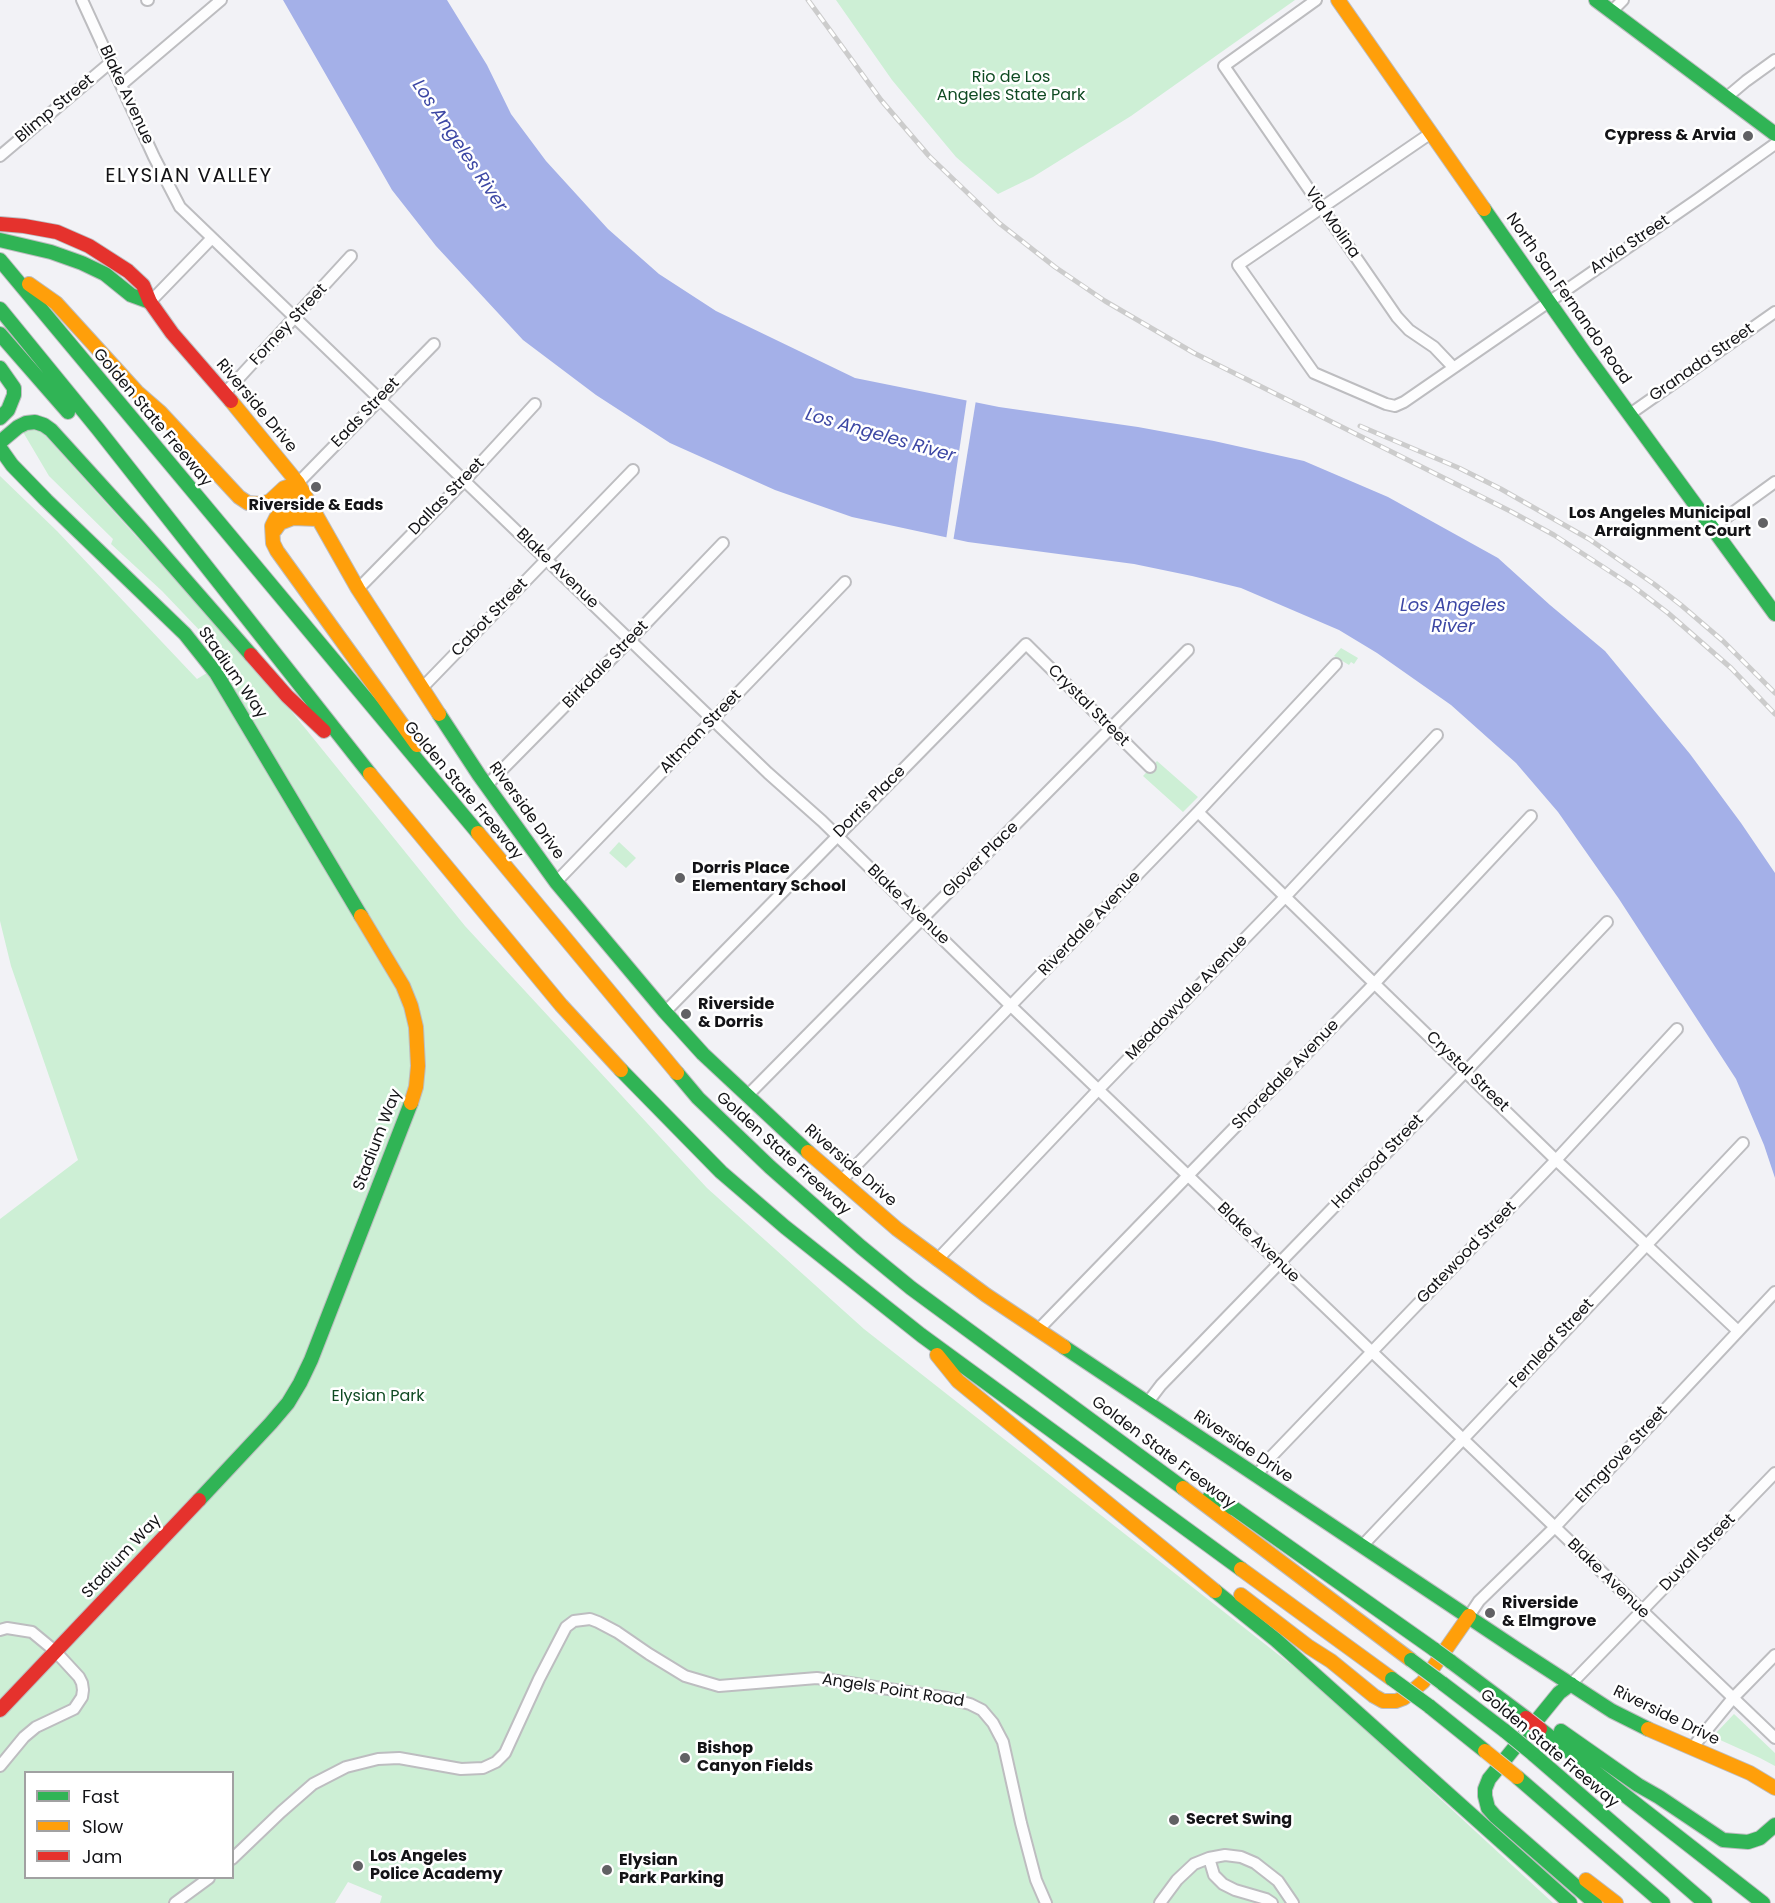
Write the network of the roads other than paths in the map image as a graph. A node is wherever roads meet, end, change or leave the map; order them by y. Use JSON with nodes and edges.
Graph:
{"nodes":[{"id":1,"x":82,"y":0,"type":"edge"},
{"id":2,"x":221,"y":0,"type":"edge"},
{"id":3,"x":1316,"y":0,"type":"edge"},
{"id":4,"x":1338,"y":0,"type":"edge"},
{"id":5,"x":1596,"y":0,"type":"edge"},
{"id":6,"x":1623,"y":0,"type":"edge"},
{"id":7,"x":1611,"y":12,"type":"junction"},
{"id":8,"x":1775,"y":60,"type":"edge"},
{"id":9,"x":111,"y":62,"type":"junction"},
{"id":10,"x":121,"y":85,"type":"junction"},
{"id":11,"x":1727,"y":97,"type":"junction"},
{"id":12,"x":1431,"y":133,"type":"junction"},
{"id":13,"x":1775,"y":134,"type":"edge"},
{"id":14,"x":1775,"y":144,"type":"edge"},
{"id":15,"x":0,"y":156,"type":"edge"},
{"id":16,"x":1322,"y":209,"type":"junction"},
{"id":17,"x":0,"y":224,"type":"edge"},
{"id":18,"x":212,"y":238,"type":"junction"},
{"id":19,"x":0,"y":240,"type":"edge"},
{"id":20,"x":351,"y":256,"type":"dead end"},
{"id":21,"x":4,"y":265,"type":"edge"},
{"id":22,"x":1548,"y":301,"type":"junction"},
{"id":23,"x":150,"y":302,"type":"junction"},
{"id":24,"x":0,"y":309,"type":"edge"},
{"id":25,"x":1775,"y":312,"type":"edge"},
{"id":26,"x":296,"y":318,"type":"junction"},
{"id":27,"x":0,"y":334,"type":"edge"},
{"id":28,"x":434,"y":344,"type":"dead end"},
{"id":29,"x":1453,"y":367,"type":"junction"},
{"id":30,"x":0,"y":368,"type":"edge"},
{"id":31,"x":225,"y":393,"type":"junction"},
{"id":32,"x":380,"y":398,"type":"junction"},
{"id":33,"x":535,"y":404,"type":"dead end"},
{"id":34,"x":1630,"y":414,"type":"junction"},
{"id":35,"x":0,"y":418,"type":"edge"},
{"id":36,"x":0,"y":442,"type":"edge"},
{"id":37,"x":0,"y":448,"type":"edge"},
{"id":38,"x":633,"y":470,"type":"dead end"},
{"id":39,"x":465,"y":480,"type":"junction"},
{"id":40,"x":1775,"y":482,"type":"edge"},
{"id":41,"x":298,"y":483,"type":"junction"},
{"id":42,"x":150,"y":497,"type":"junction"},
{"id":43,"x":318,"y":519,"type":"junction"},
{"id":44,"x":1713,"y":527,"type":"junction"},
{"id":45,"x":272,"y":534,"type":"junction"},
{"id":46,"x":723,"y":543,"type":"dead end"},
{"id":47,"x":547,"y":560,"type":"junction"},
{"id":48,"x":845,"y":582,"type":"dead end"},
{"id":49,"x":358,"y":589,"type":"junction"},
{"id":50,"x":1775,"y":614,"type":"edge"},
{"id":51,"x":630,"y":640,"type":"junction"},
{"id":52,"x":1026,"y":644,"type":"joint"},
{"id":53,"x":1188,"y":650,"type":"dead end"},
{"id":54,"x":1336,"y":664,"type":"dead end"},
{"id":55,"x":422,"y":688,"type":"junction"},
{"id":56,"x":713,"y":720,"type":"junction"},
{"id":57,"x":1111,"y":728,"type":"junction"},
{"id":58,"x":1437,"y":735,"type":"dead end"},
{"id":59,"x":1150,"y":767,"type":"dead end"},
{"id":60,"x":373,"y":778,"type":"junction"},
{"id":61,"x":487,"y":785,"type":"junction"},
{"id":62,"x":1198,"y":812,"type":"junction"},
{"id":63,"x":1531,"y":816,"type":"dead end"},
{"id":64,"x":837,"y":836,"type":"junction"},
{"id":65,"x":480,"y":838,"type":"junction"},
{"id":66,"x":556,"y":882,"type":"junction"},
{"id":67,"x":1286,"y":896,"type":"junction"},
{"id":68,"x":922,"y":919,"type":"junction"},
{"id":69,"x":1607,"y":922,"type":"dead end"},
{"id":70,"x":1375,"y":983,"type":"junction"},
{"id":71,"x":1011,"y":1006,"type":"junction"},
{"id":72,"x":665,"y":1012,"type":"junction"},
{"id":73,"x":1677,"y":1029,"type":"dead end"},
{"id":74,"x":1466,"y":1071,"type":"junction"},
{"id":75,"x":1098,"y":1090,"type":"junction"},
{"id":76,"x":748,"y":1095,"type":"junction"},
{"id":77,"x":1743,"y":1143,"type":"dead end"},
{"id":78,"x":1556,"y":1160,"type":"junction"},
{"id":79,"x":1189,"y":1176,"type":"junction"},
{"id":80,"x":841,"y":1181,"type":"junction"},
{"id":81,"x":1647,"y":1244,"type":"junction"},
{"id":82,"x":937,"y":1260,"type":"junction"},
{"id":83,"x":1280,"y":1263,"type":"junction"},
{"id":84,"x":1775,"y":1292,"type":"edge"},
{"id":85,"x":1038,"y":1330,"type":"junction"},
{"id":86,"x":1738,"y":1331,"type":"junction"},
{"id":87,"x":921,"y":1335,"type":"junction"},
{"id":88,"x":1371,"y":1352,"type":"junction"},
{"id":89,"x":1148,"y":1402,"type":"junction"},
{"id":90,"x":1462,"y":1439,"type":"junction"},
{"id":91,"x":1775,"y":1473,"type":"edge"},
{"id":92,"x":1257,"y":1476,"type":"junction"},
{"id":93,"x":1180,"y":1485,"type":"junction"},
{"id":94,"x":1135,"y":1524,"type":"junction"},
{"id":95,"x":1555,"y":1527,"type":"junction"},
{"id":96,"x":1362,"y":1546,"type":"junction"},
{"id":97,"x":1641,"y":1612,"type":"junction"},
{"id":98,"x":1469,"y":1616,"type":"junction"},
{"id":99,"x":0,"y":1630,"type":"edge"},
{"id":100,"x":55,"y":1651,"type":"junction"},
{"id":101,"x":1775,"y":1655,"type":"edge"},
{"id":102,"x":1571,"y":1684,"type":"junction"},
{"id":103,"x":1733,"y":1698,"type":"junction"},
{"id":104,"x":0,"y":1710,"type":"edge"},
{"id":105,"x":1543,"y":1725,"type":"junction"},
{"id":106,"x":1775,"y":1738,"type":"edge"},
{"id":107,"x":1692,"y":1748,"type":"junction"},
{"id":108,"x":0,"y":1766,"type":"edge"},
{"id":109,"x":1775,"y":1788,"type":"edge"},
{"id":110,"x":1486,"y":1800,"type":"junction"},
{"id":111,"x":1775,"y":1825,"type":"edge"},
{"id":112,"x":234,"y":1857,"type":"edge"},
{"id":113,"x":1209,"y":1858,"type":"junction"},
{"id":114,"x":208,"y":1879,"type":"edge"},
{"id":115,"x":176,"y":1903,"type":"edge"},
{"id":116,"x":1046,"y":1903,"type":"edge"},
{"id":117,"x":1160,"y":1903,"type":"edge"},
{"id":118,"x":1272,"y":1903,"type":"edge"},
{"id":119,"x":1293,"y":1903,"type":"edge"},
{"id":120,"x":1570,"y":1903,"type":"edge"},
{"id":121,"x":1595,"y":1903,"type":"edge"},
{"id":122,"x":1616,"y":1903,"type":"edge"},
{"id":123,"x":1663,"y":1903,"type":"edge"},
{"id":124,"x":1705,"y":1903,"type":"edge"},
{"id":125,"x":1763,"y":1903,"type":"edge"}],
"edges":[{"from":1,"to":9,"type":"street","name":"Blake Avenue"},
{"from":2,"to":10,"type":"street"},
{"from":3,"to":16,"type":"street","name":"Via Molina"},
{"from":4,"to":12,"type":"main road","name":"North San Fernando Road"},
{"from":5,"to":7,"type":"main road"},
{"from":6,"to":7,"type":"street"},
{"from":7,"to":11,"type":"main road"},
{"from":8,"to":11,"type":"street"},
{"from":9,"to":10,"type":"street","name":"Blake Avenue"},
{"from":9,"to":15,"type":"street","name":"Blimp Street"},
{"from":10,"to":18,"type":"street","name":"Blake Avenue"},
{"from":11,"to":13,"type":"main road"},
{"from":12,"to":16,"type":"street"},
{"from":12,"to":22,"type":"main road","name":"North San Fernando Road"},
{"from":14,"to":22,"type":"street","name":"Arvia Street"},
{"from":16,"to":29,"type":"street","name":"Via Molina"},
{"from":16,"to":29,"type":"street","name":"Arvia Street"},
{"from":17,"to":23,"type":"main road","name":"Riverside Drive"},
{"from":18,"to":23,"type":"street"},
{"from":18,"to":26,"type":"street","name":"Blake Avenue"},
{"from":19,"to":23,"type":"main road","name":"Riverside Drive"},
{"from":20,"to":26,"type":"street","name":"Forney Street"},
{"from":21,"to":41,"type":"main road"},
{"from":21,"to":65,"type":"main road","name":"Golden State Freeway"},
{"from":22,"to":29,"type":"street","name":"Arvia Street"},
{"from":22,"to":34,"type":"main road","name":"North San Fernando Road"},
{"from":23,"to":31,"type":"main road","name":"Riverside Drive"},
{"from":24,"to":42,"type":"main road"},
{"from":25,"to":34,"type":"street","name":"Granada Street"},
{"from":26,"to":31,"type":"street","name":"Forney Street"},
{"from":26,"to":32,"type":"street","name":"Blake Avenue"},
{"from":27,"to":42,"type":"main road"},
{"from":28,"to":32,"type":"street","name":"Eads Street"},
{"from":30,"to":35,"type":"main road"},
{"from":31,"to":41,"type":"main road","name":"Riverside Drive"},
{"from":32,"to":39,"type":"street","name":"Blake Avenue"},
{"from":32,"to":41,"type":"street","name":"Eads Street"},
{"from":33,"to":39,"type":"street","name":"Dallas Street"},
{"from":34,"to":44,"type":"main road","name":"North San Fernando Road"},
{"from":36,"to":60,"type":"main road"},
{"from":37,"to":100,"type":"main road","name":"Stadium Way"},
{"from":38,"to":47,"type":"street","name":"Cabot Street"},
{"from":39,"to":47,"type":"street","name":"Blake Avenue"},
{"from":39,"to":49,"type":"street","name":"Dallas Street"},
{"from":40,"to":44,"type":"street"},
{"from":41,"to":43,"type":"main road","name":"Riverside Drive"},
{"from":41,"to":45,"type":"main road"},
{"from":42,"to":60,"type":"main road"},
{"from":43,"to":45,"type":"main road"},
{"from":43,"to":49,"type":"main road","name":"Riverside Drive"},
{"from":44,"to":50,"type":"main road","name":"North San Fernando Road"},
{"from":45,"to":65,"type":"main road"},
{"from":46,"to":51,"type":"street","name":"Birkdale Street"},
{"from":47,"to":51,"type":"street","name":"Blake Avenue"},
{"from":47,"to":55,"type":"street","name":"Cabot Street"},
{"from":48,"to":56,"type":"street","name":"Altman Street"},
{"from":49,"to":55,"type":"main road","name":"Riverside Drive"},
{"from":51,"to":56,"type":"street","name":"Blake Avenue"},
{"from":51,"to":61,"type":"street","name":"Birkdale Street"},
{"from":52,"to":57,"type":"street","name":"Crystal Street"},
{"from":52,"to":64,"type":"street","name":"Dorris Place"},
{"from":53,"to":57,"type":"street","name":"Glover Place"},
{"from":54,"to":62,"type":"street","name":"Riverdale Avenue"},
{"from":55,"to":61,"type":"main road","name":"Riverside Drive"},
{"from":56,"to":64,"type":"street","name":"Blake Avenue"},
{"from":56,"to":66,"type":"street","name":"Altman Street"},
{"from":57,"to":59,"type":"street","name":"Crystal Street"},
{"from":57,"to":68,"type":"street","name":"Glover Place"},
{"from":58,"to":67,"type":"street","name":"Meadowvale Avenue"},
{"from":60,"to":87,"type":"main road"},
{"from":61,"to":66,"type":"main road","name":"Riverside Drive"},
{"from":62,"to":67,"type":"street","name":"Crystal Street"},
{"from":62,"to":71,"type":"street","name":"Riverdale Avenue"},
{"from":63,"to":70,"type":"street","name":"Shoredale Avenue"},
{"from":64,"to":68,"type":"street","name":"Blake Avenue"},
{"from":64,"to":72,"type":"street","name":"Dorris Place"},
{"from":65,"to":93,"type":"main road","name":"Golden State Freeway"},
{"from":66,"to":72,"type":"main road","name":"Riverside Drive"},
{"from":67,"to":70,"type":"street","name":"Crystal Street"},
{"from":67,"to":75,"type":"street","name":"Meadowvale Avenue"},
{"from":68,"to":71,"type":"street","name":"Blake Avenue"},
{"from":68,"to":76,"type":"street","name":"Glover Place"},
{"from":69,"to":74,"type":"street","name":"Harwood Street"},
{"from":70,"to":74,"type":"street","name":"Crystal Street"},
{"from":70,"to":79,"type":"street","name":"Shoredale Avenue"},
{"from":71,"to":75,"type":"street","name":"Blake Avenue"},
{"from":71,"to":80,"type":"street","name":"Riverdale Avenue"},
{"from":72,"to":76,"type":"main road","name":"Riverside Drive"},
{"from":73,"to":78,"type":"street","name":"Gatewood Street"},
{"from":74,"to":78,"type":"street","name":"Crystal Street"},
{"from":74,"to":83,"type":"street","name":"Harwood Street"},
{"from":75,"to":79,"type":"street","name":"Blake Avenue"},
{"from":75,"to":82,"type":"street","name":"Meadowvale Avenue"},
{"from":76,"to":80,"type":"main road","name":"Riverside Drive"},
{"from":77,"to":81,"type":"street","name":"Fernleaf Street"},
{"from":78,"to":81,"type":"street","name":"Crystal Street"},
{"from":78,"to":88,"type":"street","name":"Gatewood Street"},
{"from":79,"to":83,"type":"street","name":"Blake Avenue"},
{"from":79,"to":85,"type":"street","name":"Shoredale Avenue"},
{"from":80,"to":82,"type":"main road","name":"Riverside Drive"},
{"from":81,"to":86,"type":"street","name":"Crystal Street"},
{"from":81,"to":90,"type":"street","name":"Fernleaf Street"},
{"from":82,"to":85,"type":"main road","name":"Riverside Drive"},
{"from":83,"to":88,"type":"street","name":"Blake Avenue"},
{"from":83,"to":89,"type":"street","name":"Harwood Street"},
{"from":84,"to":86,"type":"street","name":"Elmgrove Street"},
{"from":85,"to":89,"type":"main road","name":"Riverside Drive"},
{"from":86,"to":95,"type":"street","name":"Elmgrove Street"},
{"from":87,"to":94,"type":"main road"},
{"from":87,"to":123,"type":"main road","bridge":true},
{"from":88,"to":90,"type":"street","name":"Blake Avenue"},
{"from":88,"to":92,"type":"street","name":"Gatewood Street"},
{"from":89,"to":92,"type":"main road","name":"Riverside Drive"},
{"from":90,"to":95,"type":"street","name":"Blake Avenue"},
{"from":90,"to":96,"type":"street","name":"Fernleaf Street"},
{"from":91,"to":97,"type":"street","name":"Duvall Street"},
{"from":92,"to":96,"type":"main road","name":"Riverside Drive"},
{"from":93,"to":105,"type":"main road","bridge":true},
{"from":93,"to":124,"type":"main road","name":"Golden State Freeway","bridge":true},
{"from":94,"to":98,"type":"main road"},
{"from":94,"to":120,"type":"main road"},
{"from":95,"to":97,"type":"street","name":"Blake Avenue"},
{"from":95,"to":98,"type":"street","name":"Elmgrove Street"},
{"from":96,"to":98,"type":"main road","name":"Riverside Drive"},
{"from":97,"to":102,"type":"street","name":"Duvall Street"},
{"from":97,"to":103,"type":"street","name":"Blake Avenue"},
{"from":98,"to":102,"type":"main road","name":"Riverside Drive"},
{"from":99,"to":100,"type":"street"},
{"from":100,"to":104,"type":"main road","name":"Stadium Way"},
{"from":100,"to":108,"type":"street"},
{"from":101,"to":103,"type":"street"},
{"from":102,"to":107,"type":"main road","name":"Riverside Drive"},
{"from":102,"to":110,"type":"main road"},
{"from":103,"to":106,"type":"street","name":"Blake Avenue"},
{"from":103,"to":107,"type":"street"},
{"from":105,"to":111,"type":"main road"},
{"from":105,"to":125,"type":"main road"},
{"from":107,"to":109,"type":"main road","name":"Riverside Drive"},
{"from":110,"to":121,"type":"main road"},
{"from":110,"to":122,"type":"main road"},
{"from":112,"to":116,"type":"street","name":"Angels Point Road"},
{"from":113,"to":117,"type":"street"},
{"from":113,"to":118,"type":"street"},
{"from":113,"to":119,"type":"street"},
{"from":114,"to":115,"type":"street"}]}
